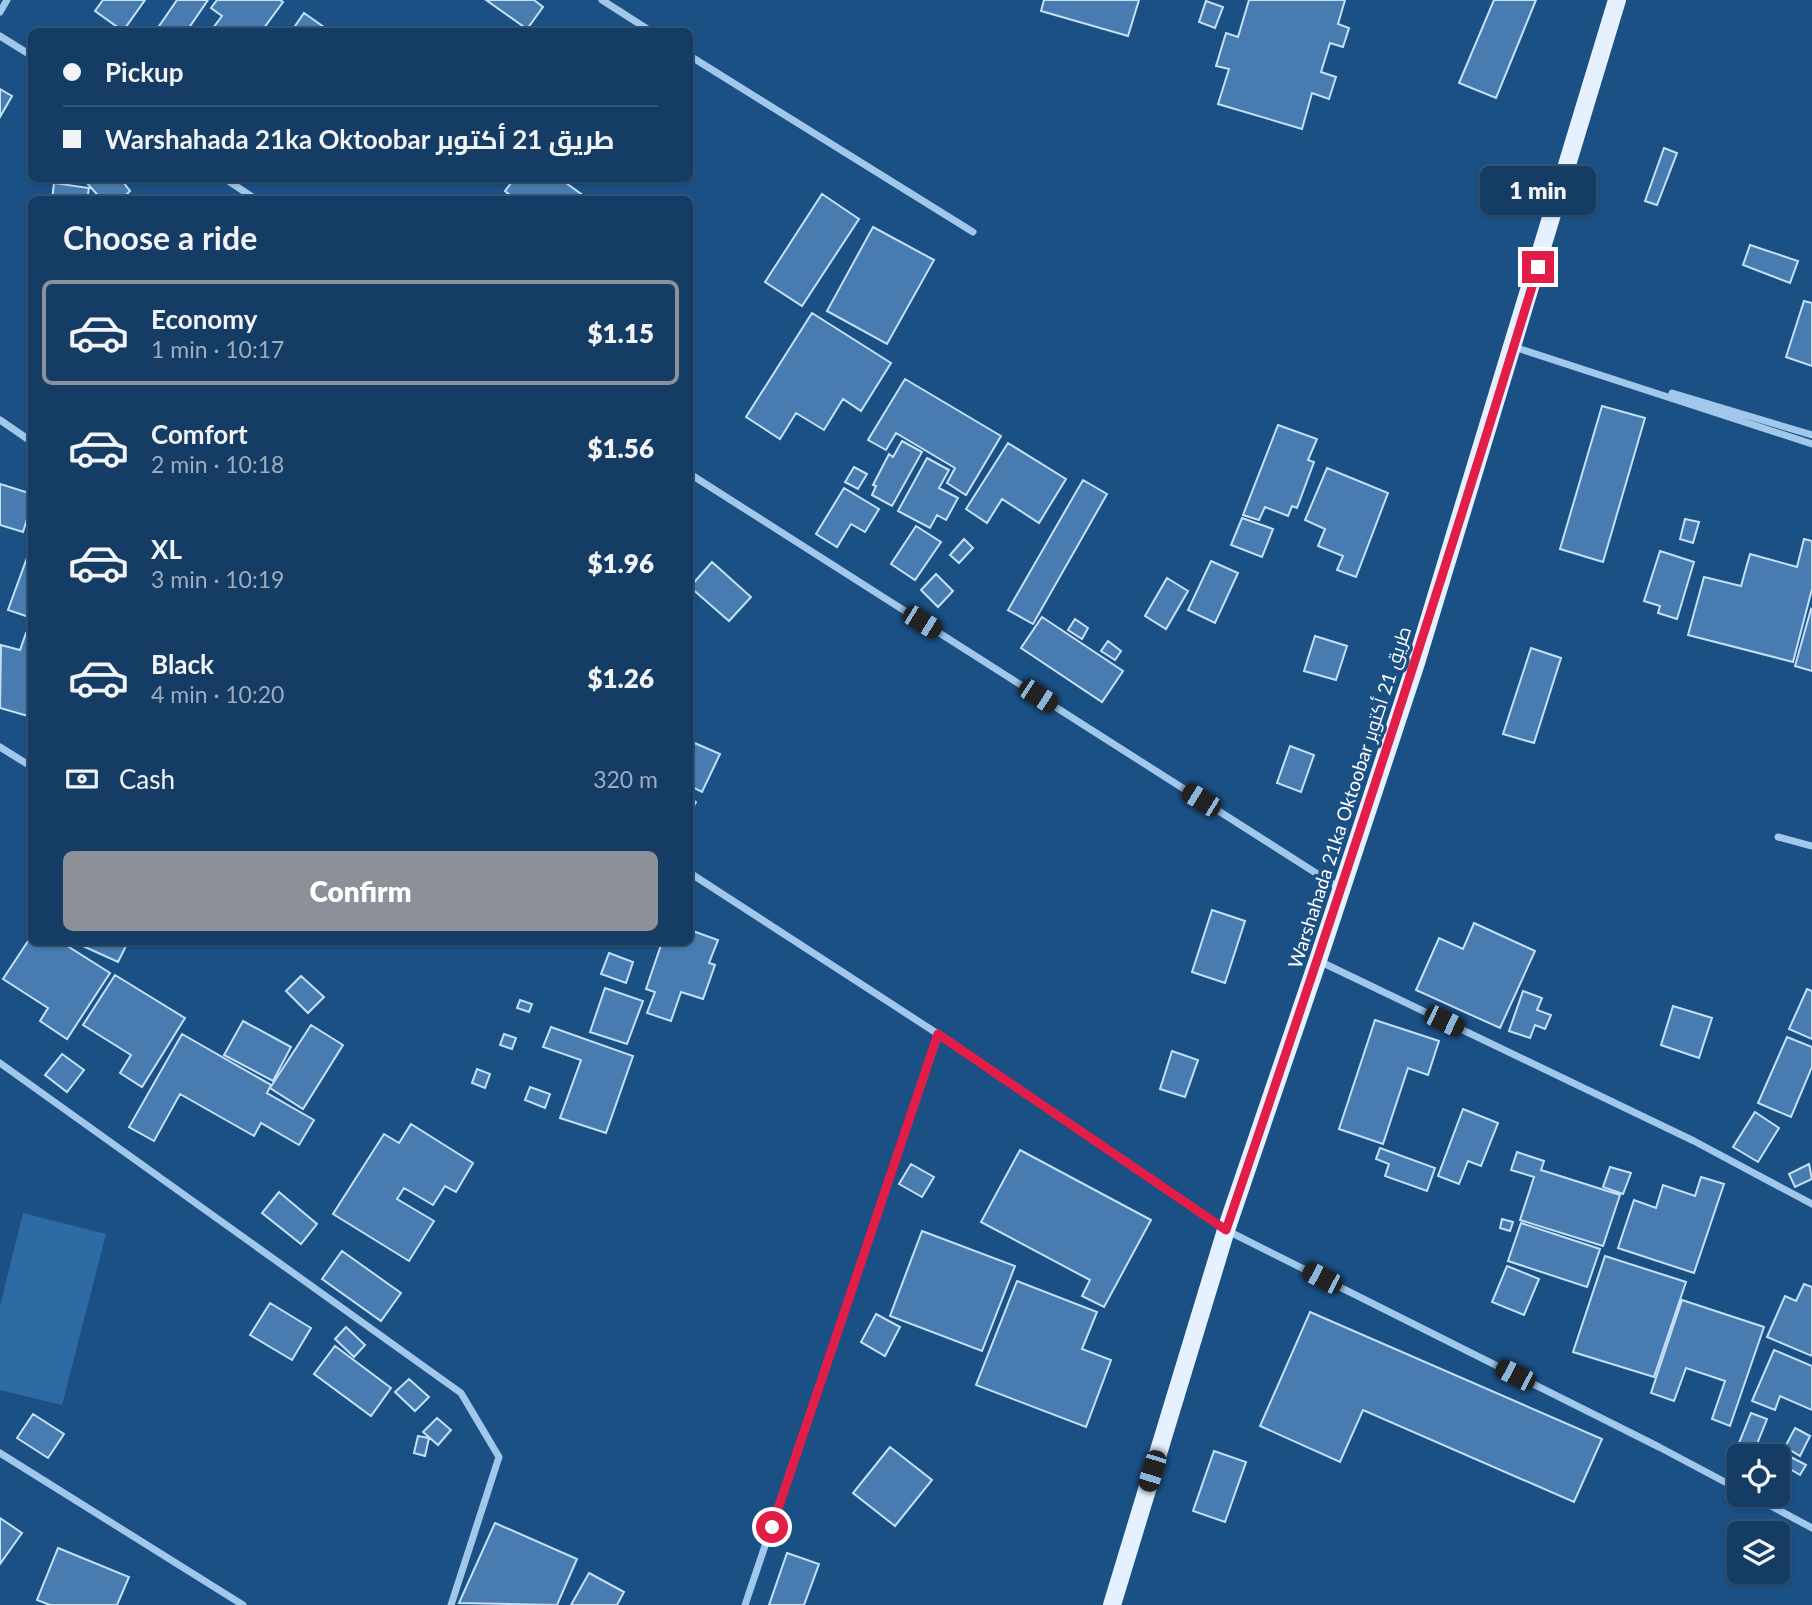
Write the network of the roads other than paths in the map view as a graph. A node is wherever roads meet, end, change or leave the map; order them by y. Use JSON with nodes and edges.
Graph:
{"nodes":[{"id":1,"x":7,"y":0,"type":"edge"},
{"id":2,"x":602,"y":0,"type":"edge"},
{"id":3,"x":1617,"y":0,"type":"edge"},
{"id":4,"x":0,"y":12,"type":"edge"},
{"id":5,"x":646,"y":28,"type":"edge"},
{"id":6,"x":0,"y":36,"type":"edge"},
{"id":7,"x":28,"y":54,"type":"edge"},
{"id":8,"x":693,"y":57,"type":"edge"},
{"id":9,"x":230,"y":182,"type":"edge"},
{"id":10,"x":251,"y":196,"type":"edge"},
{"id":11,"x":973,"y":232,"type":"dead end"},
{"id":12,"x":1514,"y":346,"type":"junction"},
{"id":13,"x":0,"y":420,"type":"edge"},
{"id":14,"x":1812,"y":435,"type":"edge"},
{"id":15,"x":28,"y":439,"type":"edge"},
{"id":16,"x":1812,"y":444,"type":"edge"},
{"id":17,"x":693,"y":476,"type":"edge"},
{"id":18,"x":0,"y":747,"type":"edge"},
{"id":19,"x":28,"y":764,"type":"edge"},
{"id":20,"x":1778,"y":837,"type":"dead end"},
{"id":21,"x":1812,"y":846,"type":"edge"},
{"id":22,"x":693,"y":875,"type":"edge"},
{"id":23,"x":1341,"y":889,"type":"junction"},
{"id":24,"x":1318,"y":960,"type":"junction"},
{"id":25,"x":938,"y":1034,"type":"junction"},
{"id":26,"x":0,"y":1063,"type":"edge"},
{"id":27,"x":1812,"y":1204,"type":"edge"},
{"id":28,"x":1226,"y":1230,"type":"junction"},
{"id":29,"x":0,"y":1453,"type":"edge"},
{"id":30,"x":1727,"y":1483,"type":"edge"},
{"id":31,"x":1773,"y":1507,"type":"edge"},
{"id":32,"x":1812,"y":1528,"type":"edge"},
{"id":33,"x":243,"y":1605,"type":"edge"},
{"id":34,"x":452,"y":1605,"type":"edge"},
{"id":35,"x":745,"y":1605,"type":"edge"},
{"id":36,"x":1112,"y":1605,"type":"edge"}],
"edges":[{"from":1,"to":4,"type":"street"},
{"from":2,"to":5,"type":"street"},
{"from":3,"to":12,"type":"main road","name":"Warshahada 21ka Oktoobar طريق 21 أكتوبر"},
{"from":6,"to":7,"type":"street"},
{"from":8,"to":11,"type":"street"},
{"from":9,"to":10,"type":"street"},
{"from":12,"to":14,"type":"street"},
{"from":12,"to":16,"type":"street"},
{"from":12,"to":23,"type":"main road","name":"Warshahada 21ka Oktoobar طريق 21 أكتوبر"},
{"from":13,"to":15,"type":"street"},
{"from":17,"to":23,"type":"street"},
{"from":18,"to":19,"type":"street"},
{"from":20,"to":21,"type":"street"},
{"from":22,"to":25,"type":"street"},
{"from":23,"to":24,"type":"main road","name":"Warshahada 21ka Oktoobar طريق 21 أكتوبر"},
{"from":24,"to":27,"type":"street"},
{"from":24,"to":28,"type":"main road","name":"Warshahada 21ka Oktoobar طريق 21 أكتوبر"},
{"from":25,"to":28,"type":"street"},
{"from":25,"to":35,"type":"street"},
{"from":26,"to":34,"type":"street"},
{"from":28,"to":30,"type":"street"},
{"from":28,"to":36,"type":"main road","name":"Warshahada 21ka Oktoobar طريق 21 أكتوبر"},
{"from":29,"to":33,"type":"street"},
{"from":31,"to":32,"type":"street"}]}
